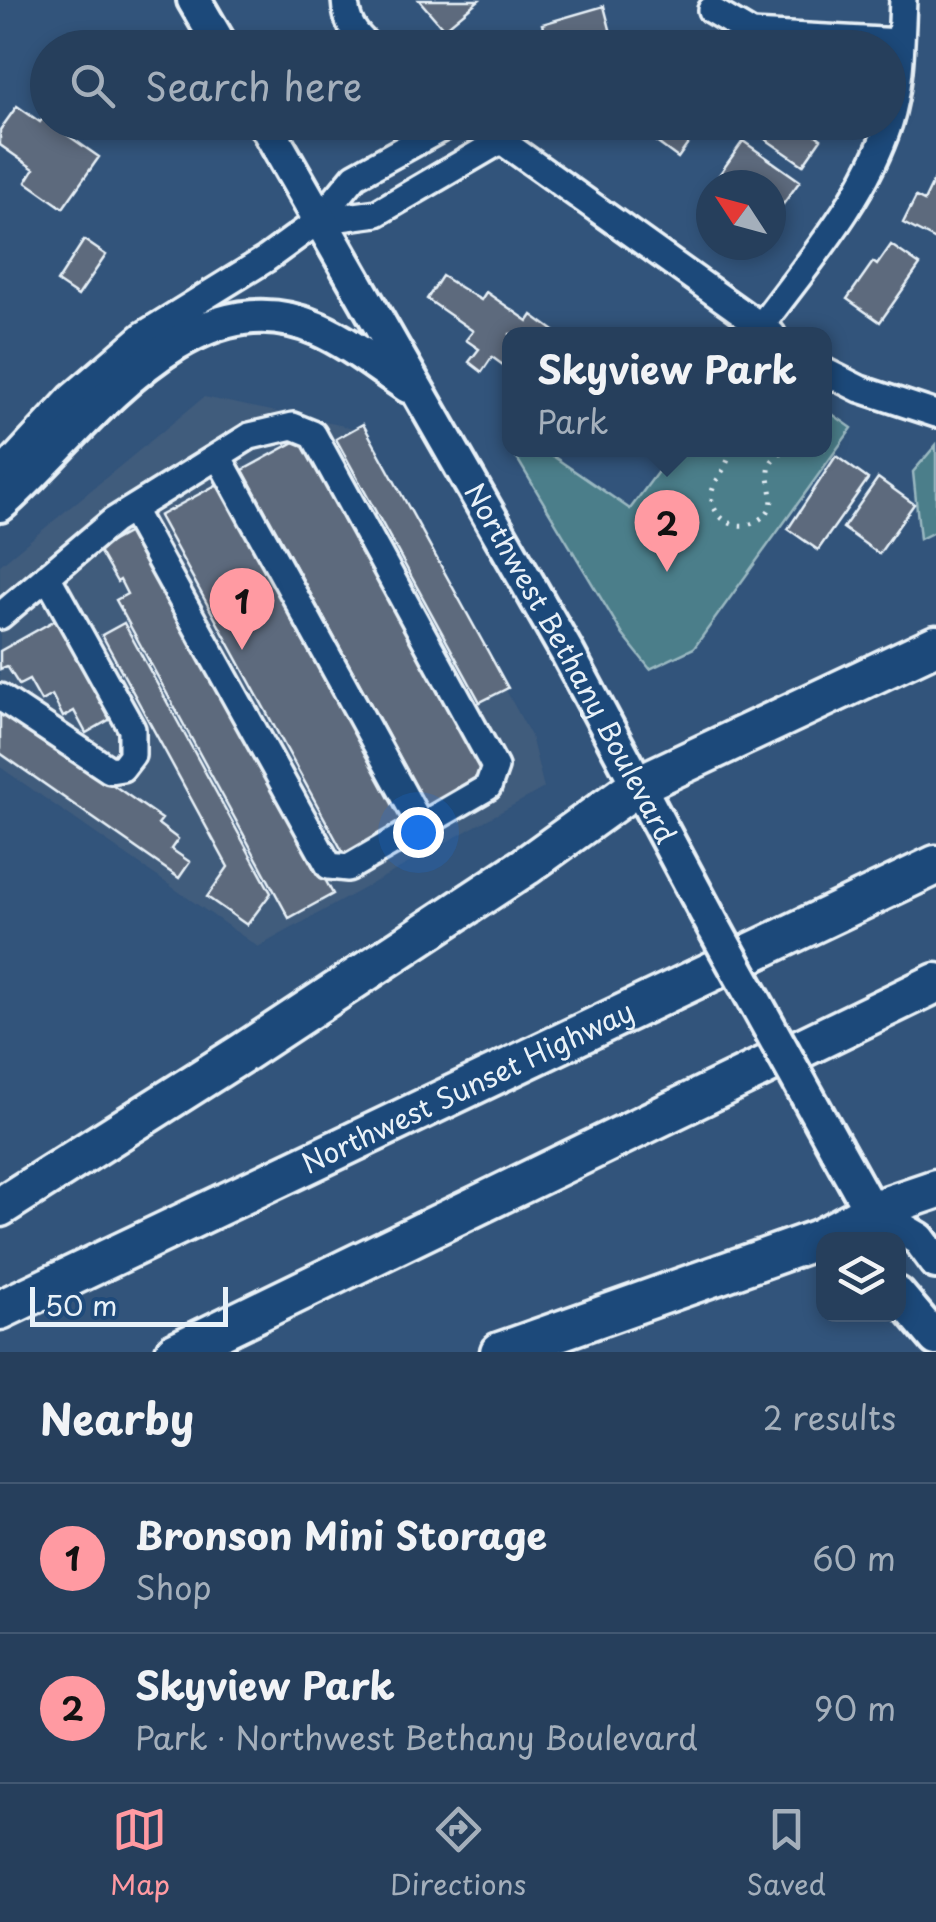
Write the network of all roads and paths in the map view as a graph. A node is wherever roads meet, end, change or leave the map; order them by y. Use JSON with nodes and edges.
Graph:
{"nodes":[{"id":1,"x":194,"y":0,"type":"edge"},
{"id":2,"x":344,"y":0,"type":"edge"},
{"id":3,"x":903,"y":0,"type":"edge"},
{"id":4,"x":712,"y":10,"type":"dead end"},
{"id":5,"x":212,"y":30,"type":"edge"},
{"id":6,"x":352,"y":30,"type":"edge"},
{"id":7,"x":745,"y":30,"type":"edge"},
{"id":8,"x":902,"y":30,"type":"edge"},
{"id":9,"x":274,"y":140,"type":"edge"},
{"id":10,"x":421,"y":140,"type":"edge"},
{"id":11,"x":502,"y":140,"type":"joint"},
{"id":12,"x":881,"y":140,"type":"edge"},
{"id":13,"x":318,"y":221,"type":"junction"},
{"id":14,"x":762,"y":327,"type":"edge"},
{"id":15,"x":768,"y":327,"type":"edge"},
{"id":16,"x":832,"y":375,"type":"edge"},
{"id":17,"x":415,"y":391,"type":"junction"},
{"id":18,"x":936,"y":414,"type":"edge"},
{"id":19,"x":218,"y":456,"type":"junction"},
{"id":20,"x":729,"y":457,"type":"edge"},
{"id":21,"x":777,"y":457,"type":"edge"},
{"id":22,"x":0,"y":474,"type":"edge"},
{"id":23,"x":0,"y":505,"type":"edge"},
{"id":24,"x":132,"y":510,"type":"junction"},
{"id":25,"x":47,"y":576,"type":"junction"},
{"id":26,"x":0,"y":616,"type":"edge"},
{"id":27,"x":936,"y":645,"type":"edge"},
{"id":28,"x":0,"y":698,"type":"edge"},
{"id":29,"x":638,"y":785,"type":"junction"},
{"id":30,"x":421,"y":826,"type":"junction"},
{"id":31,"x":936,"y":865,"type":"edge"},
{"id":32,"x":936,"y":983,"type":"edge"},
{"id":33,"x":936,"y":1189,"type":"edge"},
{"id":34,"x":0,"y":1206,"type":"edge"},
{"id":35,"x":873,"y":1225,"type":"edge"},
{"id":36,"x":936,"y":1262,"type":"edge"},
{"id":37,"x":906,"y":1303,"type":"edge"},
{"id":38,"x":0,"y":1310,"type":"edge"},
{"id":39,"x":936,"y":1338,"type":"edge"},
{"id":40,"x":175,"y":1352,"type":"edge"},
{"id":41,"x":500,"y":1352,"type":"edge"}],
"edges":[{"from":1,"to":5,"type":"main road"},
{"from":2,"to":6,"type":"street"},
{"from":3,"to":8,"type":"street"},
{"from":4,"to":7,"type":"street"},
{"from":9,"to":13,"type":"main road","name":"Northwest Bethany Boulevard"},
{"from":10,"to":13,"type":"street"},
{"from":11,"to":13,"type":"street"},
{"from":11,"to":14,"type":"street"},
{"from":12,"to":15,"type":"street"},
{"from":13,"to":17,"type":"main road","name":"Northwest Bethany Boulevard"},
{"from":13,"to":22,"type":"street"},
{"from":16,"to":18,"type":"street"},
{"from":17,"to":23,"type":"main road"},
{"from":17,"to":29,"type":"main road","name":"Northwest Bethany Boulevard"},
{"from":19,"to":24,"type":"street"},
{"from":19,"to":30,"type":"street"},
{"from":19,"to":30,"type":"street"},
{"from":20,"to":21,"type":"path"},
{"from":24,"to":25,"type":"street"},
{"from":24,"to":30,"type":"street"},
{"from":25,"to":26,"type":"street"},
{"from":25,"to":28,"type":"street"},
{"from":27,"to":29,"type":"highway"},
{"from":29,"to":34,"type":"highway"},
{"from":29,"to":35,"type":"main road","name":"Northwest Bethany Boulevard","bridge":true},
{"from":31,"to":38,"type":"highway","name":"Northwest Sunset Highway"},
{"from":32,"to":40,"type":"highway"},
{"from":33,"to":35,"type":"highway"},
{"from":35,"to":36,"type":"main road"},
{"from":35,"to":41,"type":"highway"},
{"from":37,"to":39,"type":"main road"}]}
